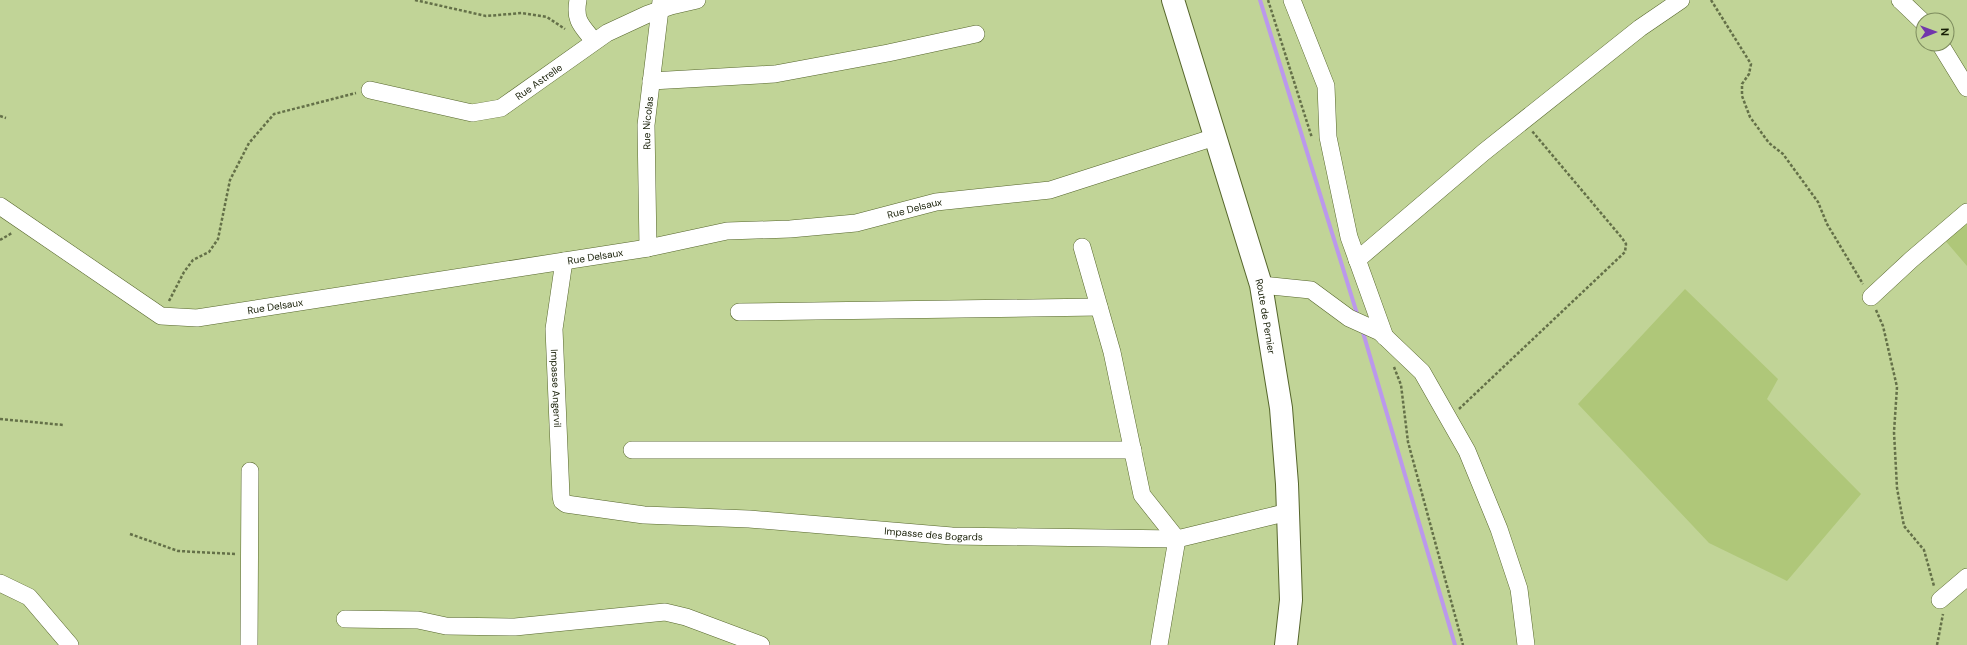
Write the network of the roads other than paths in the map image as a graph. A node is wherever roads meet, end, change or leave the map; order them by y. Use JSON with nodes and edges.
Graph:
{"nodes":[{"id":1,"x":578,"y":0,"type":"edge"},
{"id":2,"x":697,"y":0,"type":"edge"},
{"id":3,"x":1173,"y":0,"type":"edge"},
{"id":4,"x":1292,"y":0,"type":"edge"},
{"id":5,"x":1681,"y":0,"type":"edge"},
{"id":6,"x":1900,"y":0,"type":"edge"},
{"id":7,"x":660,"y":5,"type":"edge"},
{"id":8,"x":1915,"y":14,"type":"edge"},
{"id":9,"x":976,"y":34,"type":"dead end"},
{"id":10,"x":594,"y":41,"type":"junction"},
{"id":11,"x":1945,"y":52,"type":"edge"},
{"id":12,"x":651,"y":81,"type":"junction"},
{"id":13,"x":1967,"y":88,"type":"edge"},
{"id":14,"x":370,"y":90,"type":"road end"},
{"id":15,"x":1215,"y":137,"type":"junction"},
{"id":16,"x":0,"y":206,"type":"edge"},
{"id":17,"x":1967,"y":212,"type":"edge"},
{"id":18,"x":1082,"y":247,"type":"dead end"},
{"id":19,"x":648,"y":248,"type":"junction"},
{"id":20,"x":564,"y":260,"type":"junction"},
{"id":21,"x":1357,"y":260,"type":"junction"},
{"id":22,"x":1261,"y":285,"type":"junction"},
{"id":23,"x":1871,"y":298,"type":"road end"},
{"id":24,"x":1099,"y":307,"type":"junction"},
{"id":25,"x":739,"y":312,"type":"dead end"},
{"id":26,"x":1383,"y":335,"type":"junction"},
{"id":27,"x":632,"y":450,"type":"dead end"},
{"id":28,"x":1133,"y":450,"type":"junction"},
{"id":29,"x":250,"y":471,"type":"dead end"},
{"id":30,"x":577,"y":505,"type":"joint"},
{"id":31,"x":1288,"y":512,"type":"junction"},
{"id":32,"x":1177,"y":539,"type":"junction"},
{"id":33,"x":1967,"y":577,"type":"edge"},
{"id":34,"x":0,"y":583,"type":"edge"},
{"id":35,"x":1940,"y":600,"type":"road end"},
{"id":36,"x":345,"y":619,"type":"dead end"},
{"id":37,"x":70,"y":645,"type":"edge"},
{"id":38,"x":249,"y":645,"type":"edge"},
{"id":39,"x":761,"y":645,"type":"edge"},
{"id":40,"x":1160,"y":645,"type":"edge"},
{"id":41,"x":1286,"y":645,"type":"edge"},
{"id":42,"x":1526,"y":645,"type":"edge"}],
"edges":[{"from":1,"to":10,"type":"street"},
{"from":2,"to":7,"type":"street","name":"Rue Astrelle"},
{"from":3,"to":15,"type":"street","name":"Route de Pernier"},
{"from":4,"to":21,"type":"street"},
{"from":5,"to":21,"type":"street"},
{"from":6,"to":8,"type":"street"},
{"from":7,"to":10,"type":"street","name":"Rue Astrelle"},
{"from":7,"to":12,"type":"street","name":"Rue Nicolas"},
{"from":9,"to":12,"type":"street"},
{"from":10,"to":14,"type":"street","name":"Rue Astrelle"},
{"from":11,"to":13,"type":"street"},
{"from":12,"to":19,"type":"street","name":"Rue Nicolas"},
{"from":15,"to":19,"type":"street","name":"Rue Delsaux"},
{"from":15,"to":22,"type":"street","name":"Route de Pernier"},
{"from":16,"to":20,"type":"street","name":"Rue Delsaux"},
{"from":17,"to":23,"type":"street"},
{"from":18,"to":24,"type":"street"},
{"from":19,"to":20,"type":"street","name":"Rue Delsaux"},
{"from":20,"to":30,"type":"street","name":"Impasse Angervil"},
{"from":21,"to":26,"type":"street"},
{"from":22,"to":26,"type":"street"},
{"from":22,"to":31,"type":"street","name":"Route de Pernier"},
{"from":24,"to":25,"type":"street"},
{"from":24,"to":28,"type":"street"},
{"from":26,"to":42,"type":"street"},
{"from":27,"to":28,"type":"street"},
{"from":28,"to":32,"type":"street"},
{"from":29,"to":38,"type":"street"},
{"from":30,"to":32,"type":"street","name":"Impasse des Bogards"},
{"from":31,"to":32,"type":"street","name":"Impasse des Bogards"},
{"from":31,"to":41,"type":"street","name":"Route de Pernier"},
{"from":32,"to":40,"type":"street"},
{"from":33,"to":35,"type":"street"},
{"from":34,"to":37,"type":"street"},
{"from":36,"to":39,"type":"street"}]}
